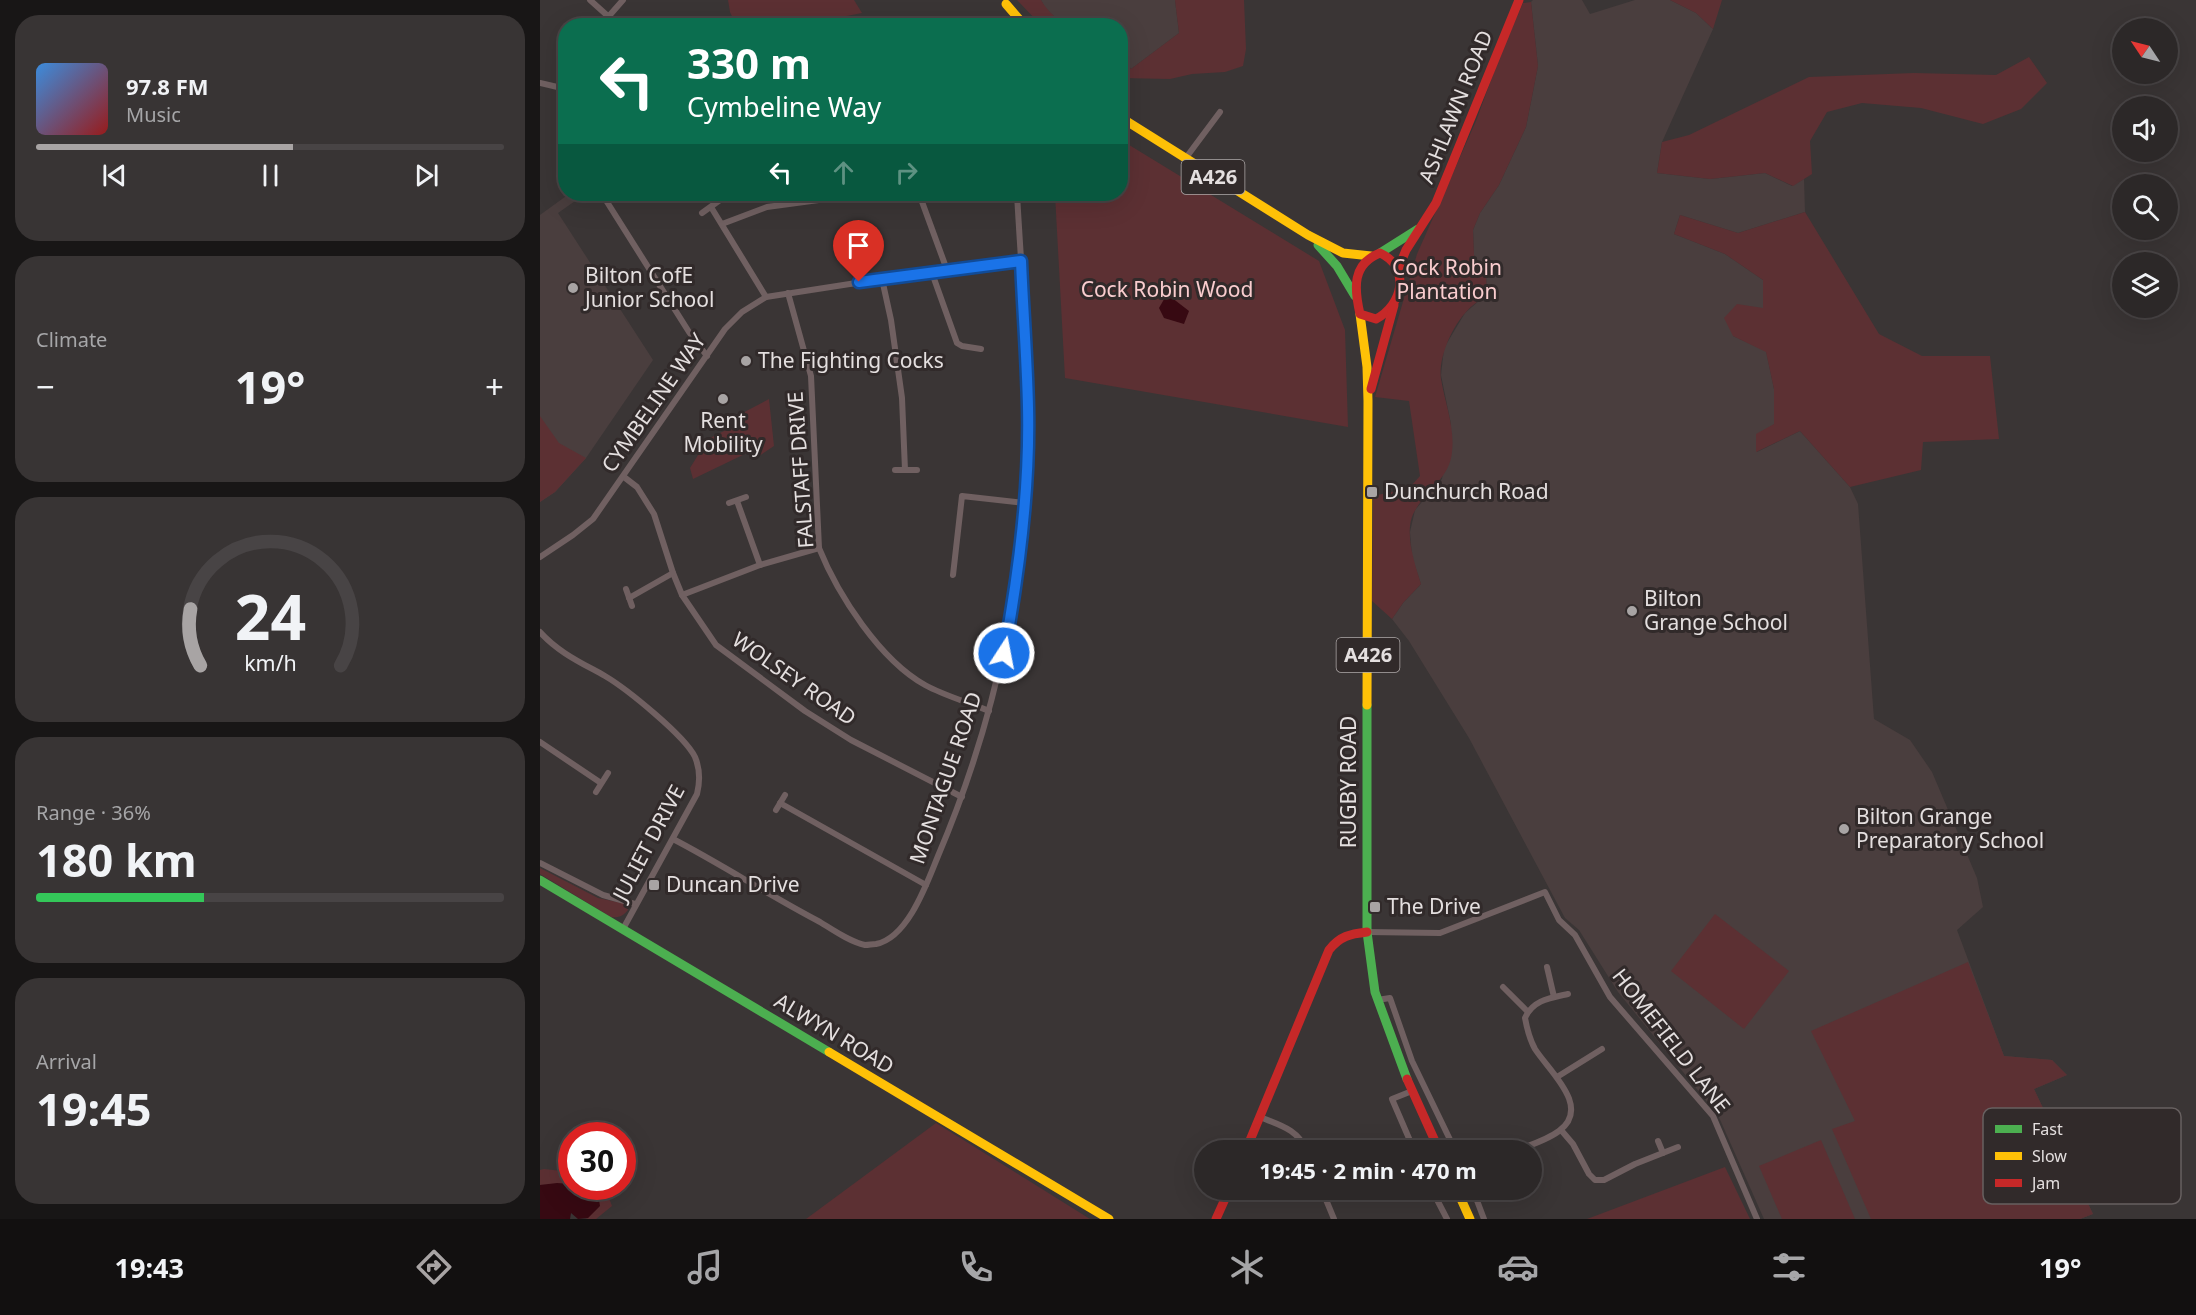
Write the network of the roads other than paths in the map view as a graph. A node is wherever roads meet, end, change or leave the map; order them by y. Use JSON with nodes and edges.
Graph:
{"nodes":[{"id":1,"x":590,"y":0,"type":"edge"},
{"id":2,"x":623,"y":0,"type":"edge"},
{"id":3,"x":1519,"y":0,"type":"edge"},
{"id":4,"x":1005,"y":2,"type":"edge"},
{"id":5,"x":609,"y":16,"type":"joint"},
{"id":6,"x":1012,"y":18,"type":"edge"},
{"id":7,"x":1018,"y":18,"type":"edge"},
{"id":8,"x":540,"y":83,"type":"edge"},
{"id":9,"x":558,"y":87,"type":"edge"},
{"id":10,"x":1220,"y":112,"type":"dead end"},
{"id":11,"x":1128,"y":123,"type":"edge"},
{"id":12,"x":1185,"y":159,"type":"junction"},
{"id":13,"x":606,"y":201,"type":"edge"},
{"id":14,"x":719,"y":201,"type":"edge"},
{"id":15,"x":811,"y":201,"type":"edge"},
{"id":16,"x":922,"y":201,"type":"edge"},
{"id":17,"x":1017,"y":201,"type":"edge"},
{"id":18,"x":711,"y":207,"type":"junction"},
{"id":19,"x":702,"y":213,"type":"dead end"},
{"id":20,"x":722,"y":224,"type":"junction"},
{"id":21,"x":1423,"y":225,"type":"junction"},
{"id":22,"x":1308,"y":235,"type":"junction"},
{"id":23,"x":1375,"y":255,"type":"junction"},
{"id":24,"x":1021,"y":261,"type":"junction"},
{"id":25,"x":1399,"y":267,"type":"junction"},
{"id":26,"x":947,"y":270,"type":"junction"},
{"id":27,"x":932,"y":273,"type":"junction"},
{"id":28,"x":882,"y":279,"type":"junction"},
{"id":29,"x":788,"y":293,"type":"junction"},
{"id":30,"x":766,"y":297,"type":"junction"},
{"id":31,"x":1356,"y":300,"type":"junction"},
{"id":32,"x":1394,"y":305,"type":"junction"},
{"id":33,"x":1360,"y":314,"type":"junction"},
{"id":34,"x":981,"y":349,"type":"dead end"},
{"id":35,"x":707,"y":356,"type":"junction"},
{"id":36,"x":1368,"y":401,"type":"junction"},
{"id":37,"x":895,"y":470,"type":"dead end"},
{"id":38,"x":905,"y":470,"type":"junction"},
{"id":39,"x":917,"y":470,"type":"dead end"},
{"id":40,"x":624,"y":477,"type":"junction"},
{"id":41,"x":746,"y":497,"type":"dead end"},
{"id":42,"x":737,"y":501,"type":"junction"},
{"id":43,"x":1025,"y":502,"type":"junction"},
{"id":44,"x":729,"y":503,"type":"dead end"},
{"id":45,"x":819,"y":548,"type":"junction"},
{"id":46,"x":540,"y":557,"type":"edge"},
{"id":47,"x":760,"y":565,"type":"junction"},
{"id":48,"x":673,"y":573,"type":"junction"},
{"id":49,"x":953,"y":575,"type":"dead end"},
{"id":50,"x":626,"y":589,"type":"dead end"},
{"id":51,"x":682,"y":595,"type":"junction"},
{"id":52,"x":629,"y":598,"type":"junction"},
{"id":53,"x":632,"y":606,"type":"dead end"},
{"id":54,"x":540,"y":632,"type":"edge"},
{"id":55,"x":989,"y":711,"type":"junction"},
{"id":56,"x":540,"y":742,"type":"edge"},
{"id":57,"x":608,"y":773,"type":"dead end"},
{"id":58,"x":601,"y":783,"type":"junction"},
{"id":59,"x":596,"y":792,"type":"dead end"},
{"id":60,"x":784,"y":795,"type":"dead end"},
{"id":61,"x":962,"y":797,"type":"junction"},
{"id":62,"x":673,"y":839,"type":"junction"},
{"id":63,"x":540,"y":863,"type":"edge"},
{"id":64,"x":540,"y":880,"type":"edge"},
{"id":65,"x":926,"y":885,"type":"junction"},
{"id":66,"x":635,"y":904,"type":"junction"},
{"id":67,"x":623,"y":929,"type":"junction"},
{"id":68,"x":1366,"y":932,"type":"junction"},
{"id":69,"x":1547,"y":968,"type":"dead end"},
{"id":70,"x":1503,"y":987,"type":"dead end"},
{"id":71,"x":1568,"y":994,"type":"dead end"},
{"id":72,"x":1554,"y":997,"type":"junction"},
{"id":73,"x":1377,"y":1000,"type":"junction"},
{"id":74,"x":1528,"y":1012,"type":"junction"},
{"id":75,"x":1602,"y":1049,"type":"dead end"},
{"id":76,"x":1557,"y":1077,"type":"junction"},
{"id":77,"x":1412,"y":1091,"type":"junction"},
{"id":78,"x":1260,"y":1117,"type":"junction"},
{"id":79,"x":1561,"y":1130,"type":"junction"},
{"id":80,"x":1250,"y":1140,"type":"edge"},
{"id":81,"x":1301,"y":1140,"type":"edge"},
{"id":82,"x":1410,"y":1140,"type":"edge"},
{"id":83,"x":1434,"y":1140,"type":"edge"},
{"id":84,"x":1450,"y":1140,"type":"edge"},
{"id":85,"x":1539,"y":1140,"type":"edge"},
{"id":86,"x":1658,"y":1141,"type":"dead end"},
{"id":87,"x":1678,"y":1147,"type":"dead end"},
{"id":88,"x":1663,"y":1153,"type":"junction"},
{"id":89,"x":1225,"y":1200,"type":"edge"},
{"id":90,"x":1326,"y":1200,"type":"edge"},
{"id":91,"x":1437,"y":1200,"type":"edge"},
{"id":92,"x":1464,"y":1200,"type":"edge"},
{"id":93,"x":1477,"y":1200,"type":"edge"},
{"id":94,"x":1108,"y":1219,"type":"edge"},
{"id":95,"x":1216,"y":1219,"type":"edge"},
{"id":96,"x":1334,"y":1219,"type":"edge"},
{"id":97,"x":1447,"y":1219,"type":"edge"},
{"id":98,"x":1470,"y":1219,"type":"edge"},
{"id":99,"x":1484,"y":1219,"type":"edge"},
{"id":100,"x":1757,"y":1219,"type":"edge"}],
"edges":[{"from":1,"to":5,"type":"street"},
{"from":2,"to":5,"type":"street"},
{"from":3,"to":21,"type":"main road","name":"ASHLAWN ROAD"},
{"from":4,"to":6,"type":"main road"},
{"from":4,"to":7,"type":"main road"},
{"from":8,"to":9,"type":"street"},
{"from":10,"to":12,"type":"street"},
{"from":11,"to":12,"type":"main road","number":"A426"},
{"from":12,"to":22,"type":"main road","number":"A426"},
{"from":13,"to":35,"type":"street"},
{"from":14,"to":18,"type":"street"},
{"from":15,"to":20,"type":"street"},
{"from":16,"to":26,"type":"street"},
{"from":17,"to":24,"type":"street","name":"MONTAGUE ROAD"},
{"from":18,"to":19,"type":"street"},
{"from":18,"to":20,"type":"street"},
{"from":20,"to":30,"type":"street"},
{"from":21,"to":23,"type":"main road","name":"ASHLAWN ROAD"},
{"from":21,"to":25,"type":"main road","name":"ASHLAWN ROAD"},
{"from":22,"to":23,"type":"main road","number":"A426"},
{"from":22,"to":31,"type":"main road","number":"A426"},
{"from":23,"to":25,"type":"main road"},
{"from":23,"to":31,"type":"main road"},
{"from":24,"to":26,"type":"street","name":"CYMBELINE WAY"},
{"from":24,"to":43,"type":"street","name":"MONTAGUE ROAD"},
{"from":25,"to":32,"type":"main road"},
{"from":26,"to":27,"type":"street","name":"CYMBELINE WAY"},
{"from":27,"to":28,"type":"street","name":"CYMBELINE WAY"},
{"from":27,"to":34,"type":"street"},
{"from":28,"to":29,"type":"street","name":"CYMBELINE WAY"},
{"from":28,"to":38,"type":"street"},
{"from":29,"to":30,"type":"street","name":"CYMBELINE WAY"},
{"from":29,"to":45,"type":"street","name":"FALSTAFF DRIVE"},
{"from":30,"to":35,"type":"street","name":"CYMBELINE WAY"},
{"from":31,"to":33,"type":"main road"},
{"from":32,"to":33,"type":"main road"},
{"from":32,"to":36,"type":"main road"},
{"from":33,"to":36,"type":"main road","number":"A426"},
{"from":35,"to":40,"type":"street","name":"CYMBELINE WAY"},
{"from":36,"to":68,"type":"main road","name":"RUGBY ROAD","number":"A426"},
{"from":37,"to":38,"type":"street"},
{"from":38,"to":39,"type":"street"},
{"from":40,"to":46,"type":"street","name":"CYMBELINE WAY"},
{"from":40,"to":48,"type":"street","name":"WOLSEY ROAD"},
{"from":41,"to":42,"type":"street"},
{"from":42,"to":44,"type":"street"},
{"from":42,"to":47,"type":"street"},
{"from":43,"to":49,"type":"street"},
{"from":43,"to":55,"type":"street","name":"MONTAGUE ROAD"},
{"from":45,"to":47,"type":"street"},
{"from":45,"to":55,"type":"street","name":"FALSTAFF DRIVE"},
{"from":47,"to":51,"type":"street"},
{"from":48,"to":51,"type":"street","name":"WOLSEY ROAD"},
{"from":48,"to":52,"type":"street"},
{"from":50,"to":52,"type":"street"},
{"from":51,"to":61,"type":"street","name":"WOLSEY ROAD"},
{"from":52,"to":53,"type":"street"},
{"from":54,"to":62,"type":"street","name":"JULIET DRIVE"},
{"from":55,"to":61,"type":"street","name":"MONTAGUE ROAD"},
{"from":56,"to":58,"type":"street"},
{"from":57,"to":58,"type":"street"},
{"from":58,"to":59,"type":"street"},
{"from":60,"to":65,"type":"street"},
{"from":61,"to":65,"type":"street","name":"MONTAGUE ROAD"},
{"from":62,"to":65,"type":"street","name":"MONTAGUE ROAD"},
{"from":62,"to":66,"type":"street","name":"JULIET DRIVE"},
{"from":63,"to":66,"type":"street"},
{"from":64,"to":67,"type":"main road","name":"ALWYN ROAD"},
{"from":66,"to":67,"type":"street","name":"JULIET DRIVE"},
{"from":67,"to":94,"type":"main road","name":"ALWYN ROAD"},
{"from":68,"to":73,"type":"main road","name":"RUGBY ROAD","number":"A426"},
{"from":68,"to":78,"type":"main road"},
{"from":68,"to":100,"type":"street","name":"HOMEFIELD LANE"},
{"from":69,"to":72,"type":"street"},
{"from":70,"to":74,"type":"street"},
{"from":71,"to":72,"type":"street"},
{"from":72,"to":74,"type":"street"},
{"from":73,"to":77,"type":"main road","name":"RUGBY ROAD","number":"A426"},
{"from":73,"to":84,"type":"street"},
{"from":74,"to":76,"type":"street"},
{"from":75,"to":76,"type":"street"},
{"from":76,"to":79,"type":"street"},
{"from":77,"to":82,"type":"street"},
{"from":77,"to":83,"type":"main road","name":"RUGBY ROAD","number":"A426"},
{"from":78,"to":80,"type":"main road"},
{"from":78,"to":81,"type":"street"},
{"from":79,"to":85,"type":"street"},
{"from":79,"to":88,"type":"street"},
{"from":86,"to":88,"type":"street"},
{"from":87,"to":88,"type":"street"},
{"from":89,"to":95,"type":"main road"},
{"from":90,"to":96,"type":"street"},
{"from":91,"to":97,"type":"street"},
{"from":92,"to":98,"type":"main road"},
{"from":93,"to":99,"type":"street"}]}
